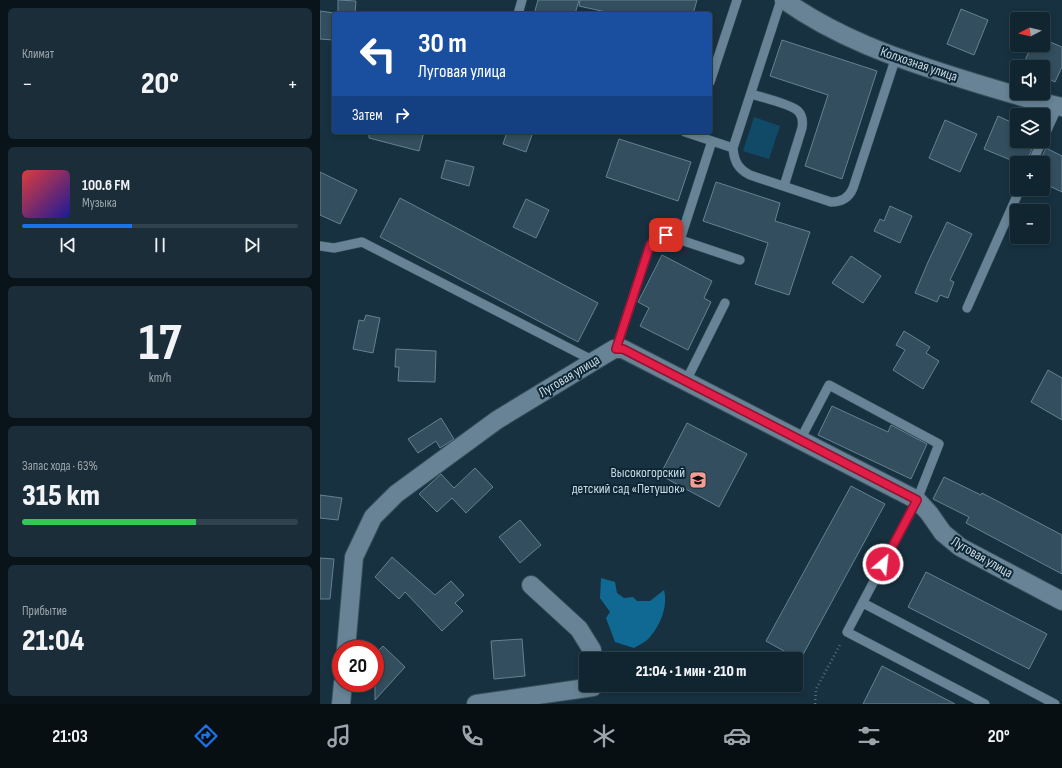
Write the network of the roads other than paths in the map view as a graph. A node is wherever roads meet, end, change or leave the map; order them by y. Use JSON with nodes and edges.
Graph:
{"nodes":[{"id":1,"x":522,"y":0,"type":"edge"},
{"id":2,"x":737,"y":0,"type":"edge"},
{"id":3,"x":783,"y":0,"type":"edge"},
{"id":4,"x":519,"y":12,"type":"edge"},
{"id":5,"x":896,"y":57,"type":"junction"},
{"id":6,"x":712,"y":76,"type":"edge"},
{"id":7,"x":751,"y":94,"type":"junction"},
{"id":8,"x":1060,"y":106,"type":"edge"},
{"id":9,"x":1050,"y":125,"type":"edge"},
{"id":10,"x":691,"y":134,"type":"edge"},
{"id":11,"x":712,"y":141,"type":"junction"},
{"id":12,"x":734,"y":148,"type":"junction"},
{"id":13,"x":784,"y":186,"type":"junction"},
{"id":14,"x":1017,"y":196,"type":"edge"},
{"id":15,"x":680,"y":240,"type":"junction"},
{"id":16,"x":320,"y":246,"type":"edge"},
{"id":17,"x":740,"y":260,"type":"dead end"},
{"id":18,"x":725,"y":303,"type":"dead end"},
{"id":19,"x":967,"y":308,"type":"dead end"},
{"id":20,"x":616,"y":349,"type":"junction"},
{"id":21,"x":594,"y":360,"type":"junction"},
{"id":22,"x":686,"y":381,"type":"junction"},
{"id":23,"x":800,"y":440,"type":"junction"},
{"id":24,"x":917,"y":500,"type":"junction"},
{"id":25,"x":531,"y":585,"type":"dead end"},
{"id":26,"x":1062,"y":601,"type":"edge"},
{"id":27,"x":863,"y":603,"type":"junction"},
{"id":28,"x":347,"y":640,"type":"edge"},
{"id":29,"x":592,"y":652,"type":"edge"},
{"id":30,"x":342,"y":692,"type":"edge"},
{"id":31,"x":592,"y":692,"type":"edge"},
{"id":32,"x":341,"y":704,"type":"edge"},
{"id":33,"x":476,"y":704,"type":"edge"},
{"id":34,"x":985,"y":704,"type":"edge"},
{"id":35,"x":1055,"y":704,"type":"edge"}],
"edges":[{"from":1,"to":4,"type":"lane"},
{"from":2,"to":6,"type":"lane"},
{"from":3,"to":5,"type":"street","name":"Колхозная улица"},
{"from":3,"to":7,"type":"lane"},
{"from":5,"to":8,"type":"street","name":"Колхозная улица"},
{"from":5,"to":13,"type":"lane"},
{"from":7,"to":12,"type":"lane"},
{"from":7,"to":13,"type":"lane"},
{"from":8,"to":9,"type":"lane"},
{"from":10,"to":11,"type":"lane"},
{"from":11,"to":12,"type":"lane"},
{"from":11,"to":15,"type":"lane"},
{"from":12,"to":13,"type":"lane"},
{"from":14,"to":19,"type":"lane"},
{"from":15,"to":17,"type":"lane"},
{"from":15,"to":20,"type":"lane"},
{"from":16,"to":21,"type":"lane"},
{"from":18,"to":22,"type":"lane"},
{"from":20,"to":21,"type":"street","name":"Луговая улица"},
{"from":20,"to":22,"type":"street","name":"Луговая улица"},
{"from":21,"to":28,"type":"street","name":"Луговая улица"},
{"from":22,"to":23,"type":"street","name":"Луговая улица"},
{"from":23,"to":24,"type":"street","name":"Луговая улица"},
{"from":23,"to":24,"type":"lane"},
{"from":24,"to":26,"type":"street","name":"Луговая улица"},
{"from":24,"to":27,"type":"lane"},
{"from":25,"to":29,"type":"street"},
{"from":27,"to":34,"type":"lane"},
{"from":27,"to":35,"type":"lane"},
{"from":30,"to":32,"type":"street"},
{"from":31,"to":33,"type":"street"}]}
